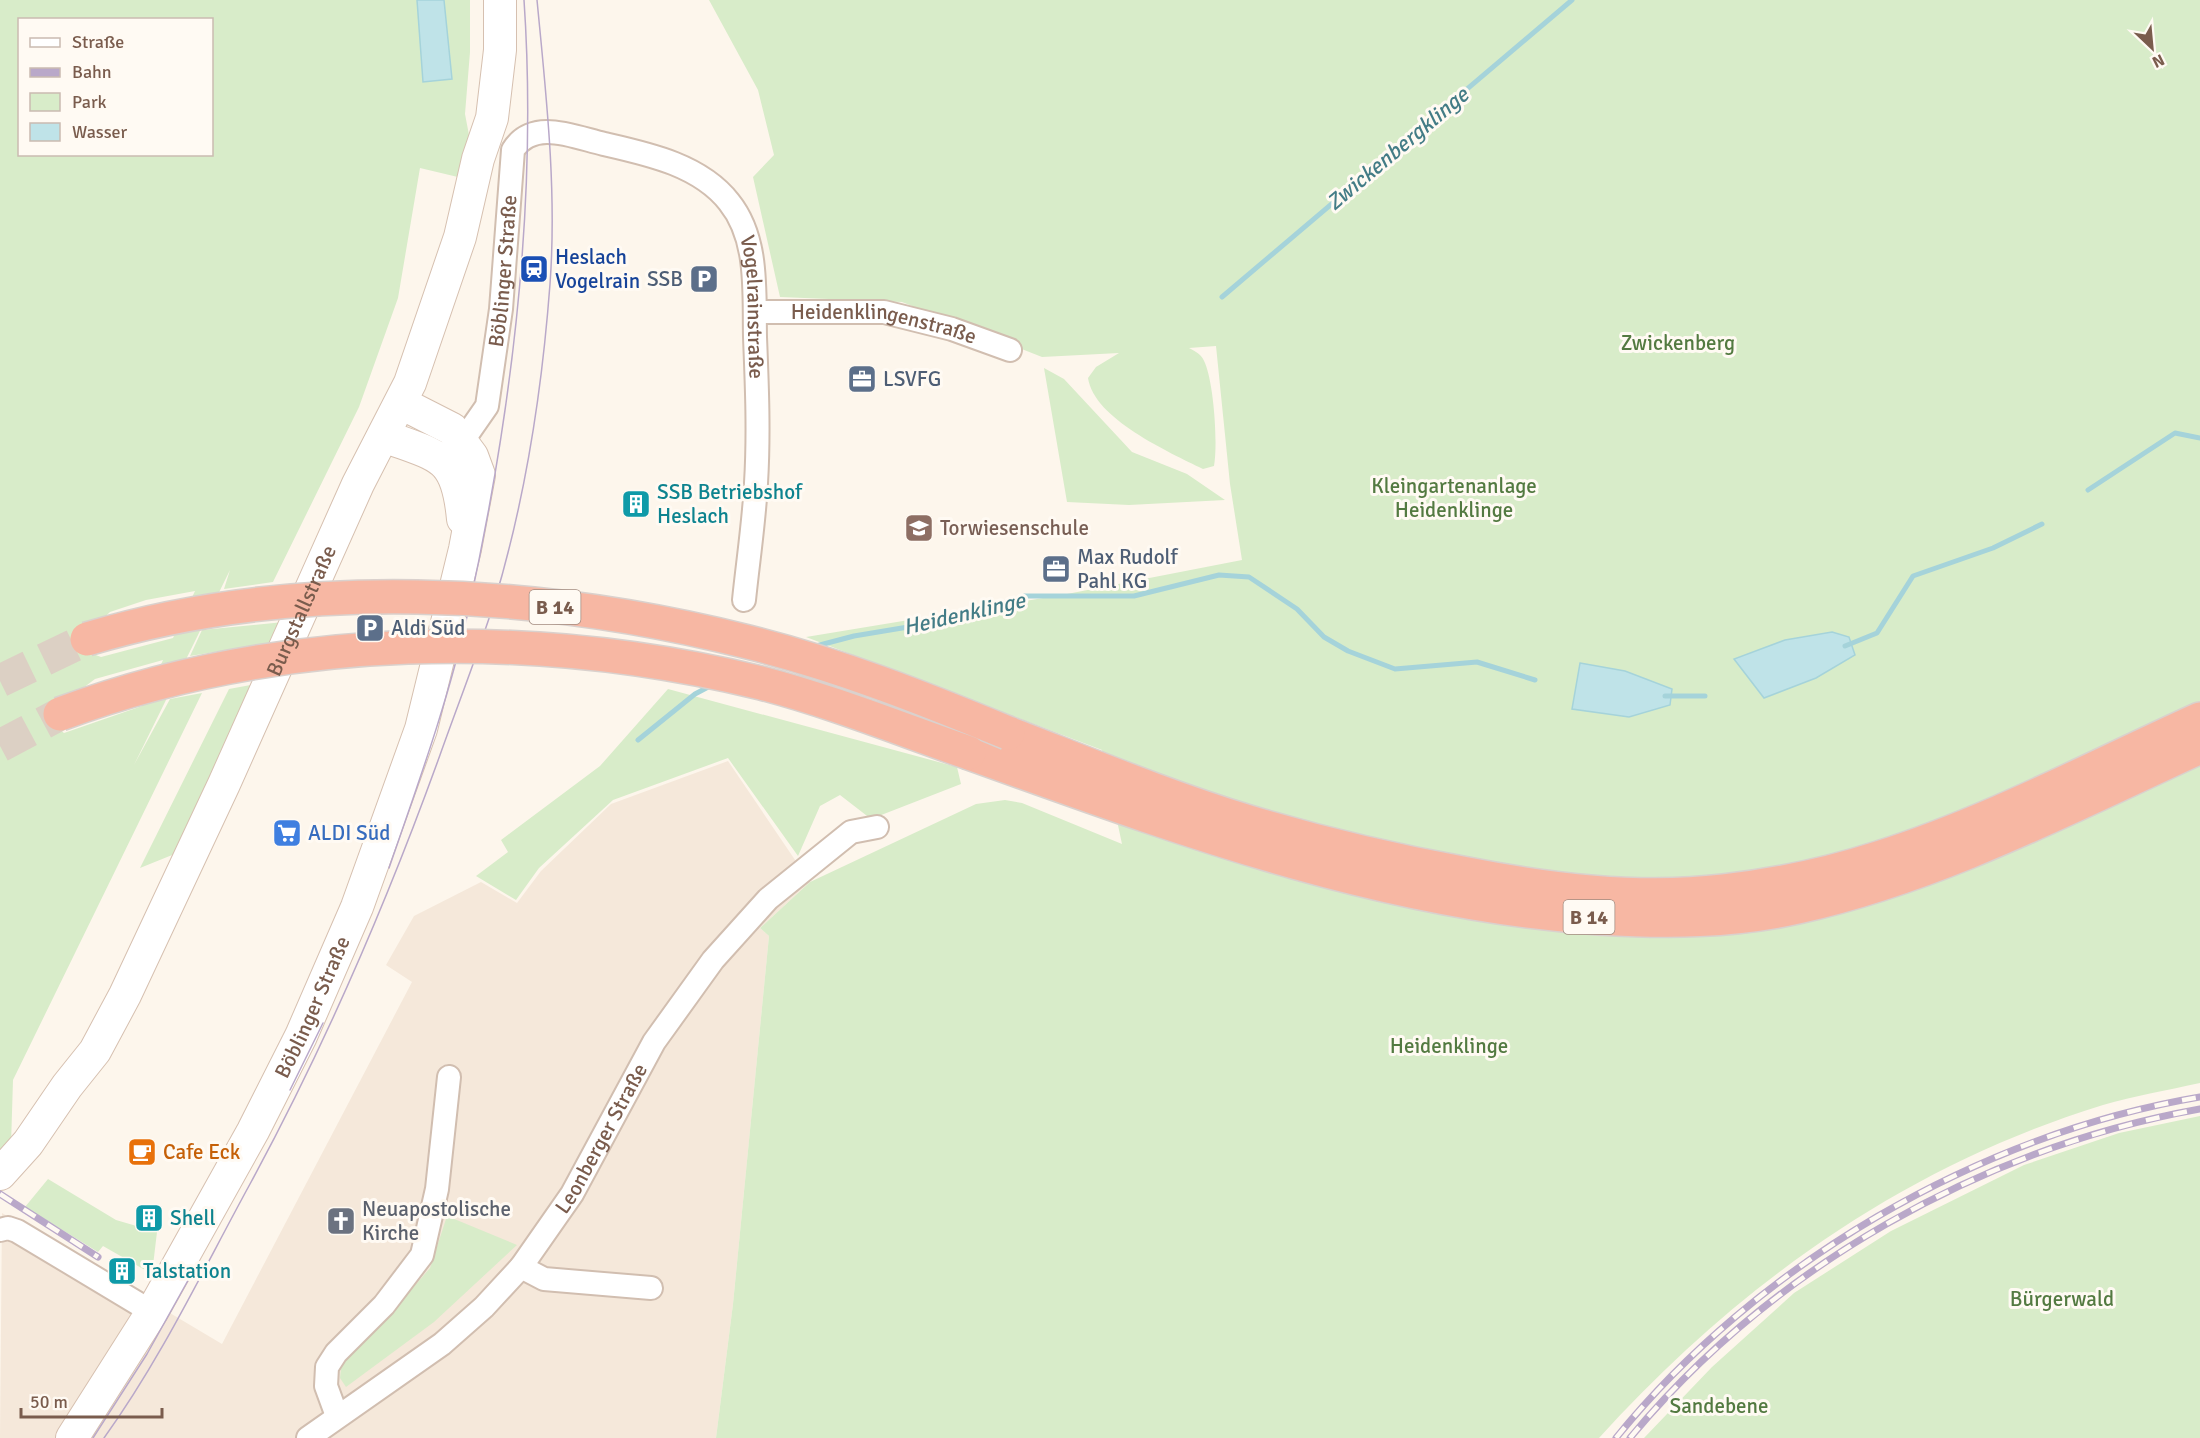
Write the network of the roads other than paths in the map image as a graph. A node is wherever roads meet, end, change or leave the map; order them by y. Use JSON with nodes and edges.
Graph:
{"nodes":[{"id":1,"x":487,"y":0,"type":"edge"},
{"id":2,"x":500,"y":0,"type":"edge"},
{"id":3,"x":562,"y":134,"type":"joint"},
{"id":4,"x":478,"y":159,"type":"junction"},
{"id":5,"x":754,"y":312,"type":"junction"},
{"id":6,"x":1010,"y":350,"type":"dead end"},
{"id":7,"x":401,"y":403,"type":"junction"},
{"id":8,"x":384,"y":436,"type":"junction"},
{"id":9,"x":455,"y":452,"type":"junction"},
{"id":10,"x":744,"y":600,"type":"dead end"},
{"id":11,"x":87,"y":639,"type":"tunnel mouth"},
{"id":12,"x":60,"y":714,"type":"tunnel mouth"},
{"id":13,"x":2200,"y":719,"type":"edge"},
{"id":14,"x":2200,"y":747,"type":"edge"},
{"id":15,"x":878,"y":827,"type":"dead end"},
{"id":16,"x":95,"y":1051,"type":"junction"},
{"id":17,"x":449,"y":1077,"type":"dead end"},
{"id":18,"x":0,"y":1174,"type":"edge"},
{"id":19,"x":0,"y":1193,"type":"edge"},
{"id":20,"x":4,"y":1229,"type":"edge"},
{"id":21,"x":521,"y":1267,"type":"junction"},
{"id":22,"x":651,"y":1288,"type":"dead end"},
{"id":23,"x":152,"y":1312,"type":"junction"},
{"id":24,"x":337,"y":1416,"type":"junction"},
{"id":25,"x":72,"y":1438,"type":"edge"},
{"id":26,"x":308,"y":1438,"type":"edge"}],
"edges":[{"from":1,"to":4,"type":"main road"},
{"from":2,"to":4,"type":"main road"},
{"from":3,"to":5,"type":"street","name":"Vogelrainstraße"},
{"from":3,"to":9,"type":"street","name":"Böblinger Straße"},
{"from":4,"to":7,"type":"main road","name":"Burgstallstraße"},
{"from":5,"to":6,"type":"street","name":"Heidenklingenstraße"},
{"from":5,"to":10,"type":"street","name":"Vogelrainstraße"},
{"from":7,"to":8,"type":"main road","name":"Burgstallstraße"},
{"from":7,"to":9,"type":"main road","name":"Böblinger Straße"},
{"from":8,"to":9,"type":"main road"},
{"from":8,"to":16,"type":"main road","name":"Burgstallstraße"},
{"from":9,"to":23,"type":"main road","name":"Böblinger Straße"},
{"from":11,"to":13,"type":"highway","number":"B 14","bridge":true},
{"from":12,"to":14,"type":"highway","number":"B 14","bridge":true},
{"from":15,"to":21,"type":"street","name":"Leonberger Straße"},
{"from":16,"to":18,"type":"main road","name":"Burgstallstraße"},
{"from":16,"to":19,"type":"main road","name":"Burgstallstraße"},
{"from":17,"to":24,"type":"street"},
{"from":20,"to":23,"type":"street"},
{"from":21,"to":22,"type":"street"},
{"from":21,"to":24,"type":"street","name":"Leonberger Straße"},
{"from":23,"to":25,"type":"main road","name":"Böblinger Straße"},
{"from":24,"to":26,"type":"street","name":"Leonberger Straße"}]}
